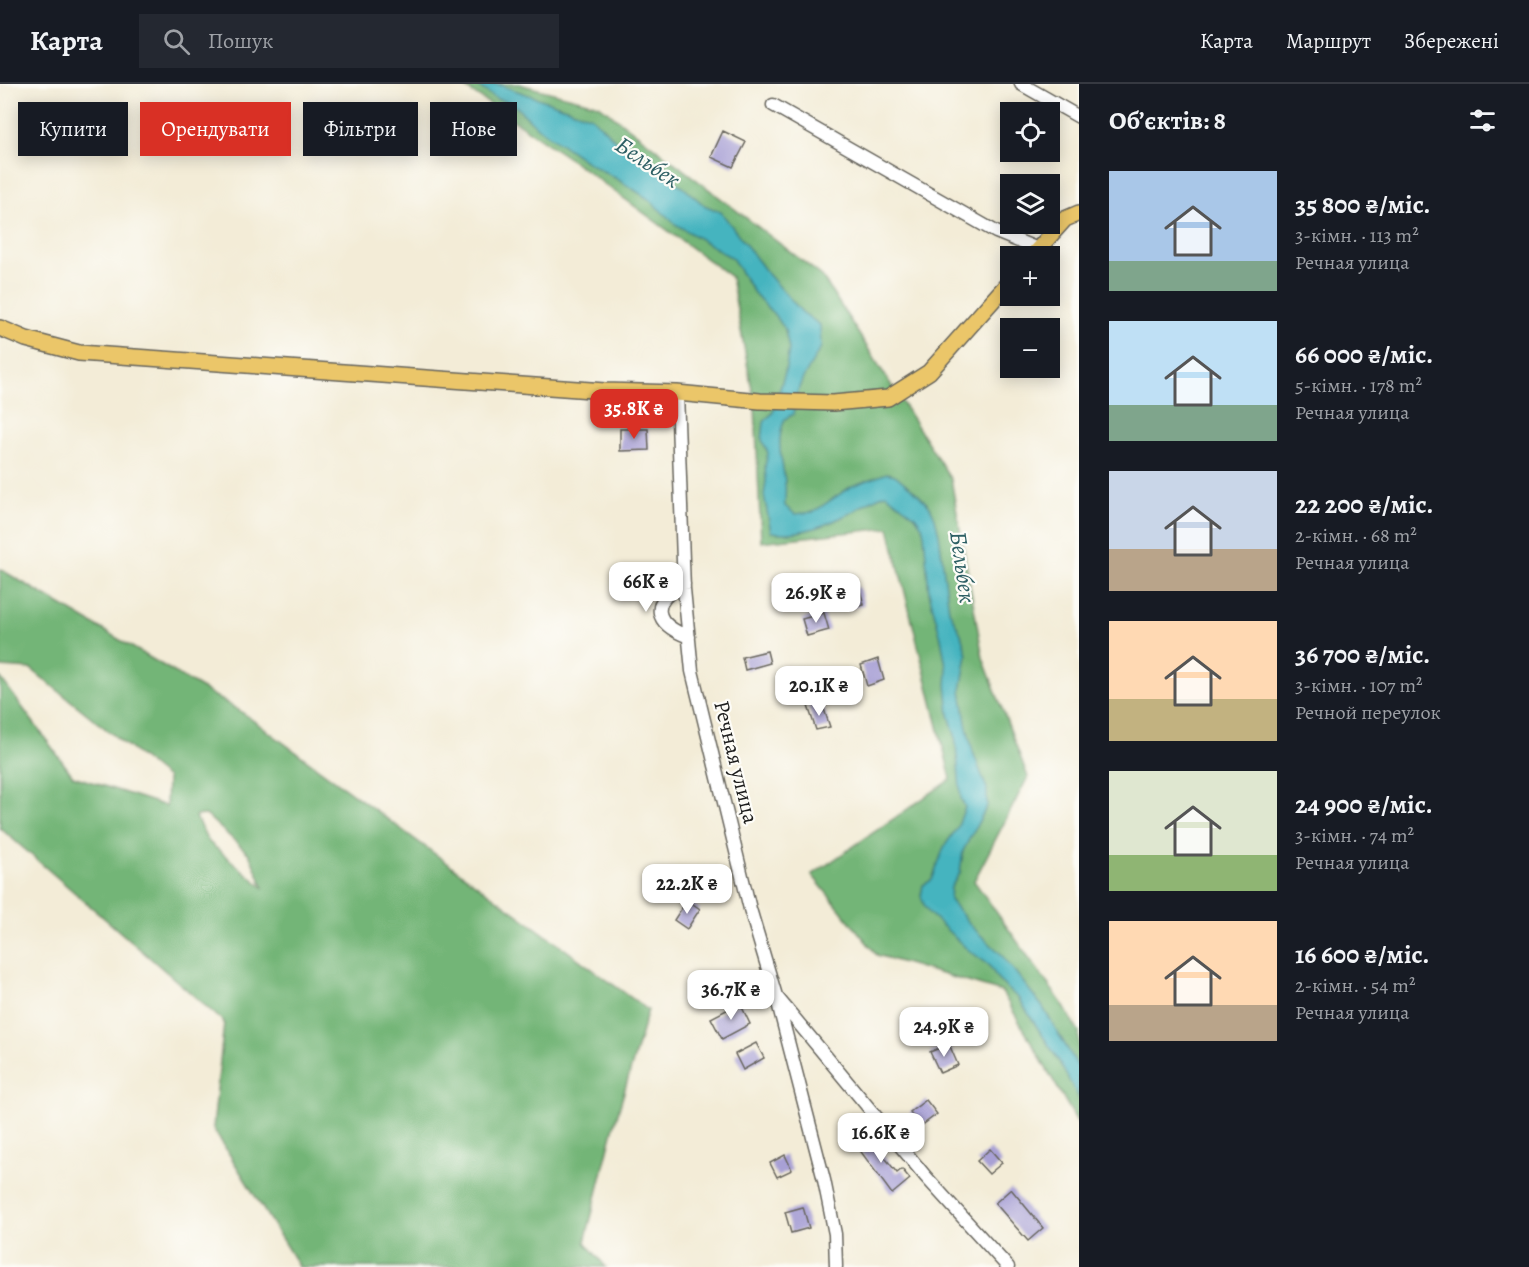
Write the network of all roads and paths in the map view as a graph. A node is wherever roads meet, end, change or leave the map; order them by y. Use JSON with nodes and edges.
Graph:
{"nodes":[{"id":1,"x":1021,"y":84,"type":"edge"},
{"id":2,"x":773,"y":105,"type":"dead end"},
{"id":3,"x":1079,"y":117,"type":"edge"},
{"id":4,"x":1079,"y":213,"type":"edge"},
{"id":5,"x":1022,"y":246,"type":"edge"},
{"id":6,"x":1041,"y":246,"type":"edge"},
{"id":7,"x":1000,"y":292,"type":"edge"},
{"id":8,"x":0,"y":328,"type":"edge"},
{"id":9,"x":677,"y":393,"type":"junction"},
{"id":10,"x":684,"y":584,"type":"junction"},
{"id":11,"x":689,"y":637,"type":"junction"},
{"id":12,"x":776,"y":996,"type":"junction"},
{"id":13,"x":836,"y":1267,"type":"edge"},
{"id":14,"x":1008,"y":1267,"type":"edge"}],
"edges":[{"from":1,"to":3,"type":"street"},
{"from":2,"to":5,"type":"street"},
{"from":4,"to":6,"type":"main road"},
{"from":7,"to":9,"type":"main road"},
{"from":8,"to":9,"type":"main road"},
{"from":9,"to":10,"type":"street","name":"Речная улица"},
{"from":10,"to":11,"type":"street","name":"Речная улица"},
{"from":10,"to":11,"type":"street"},
{"from":11,"to":12,"type":"street","name":"Речная улица"},
{"from":12,"to":13,"type":"street"},
{"from":12,"to":14,"type":"street","name":"Речная улица"}]}
